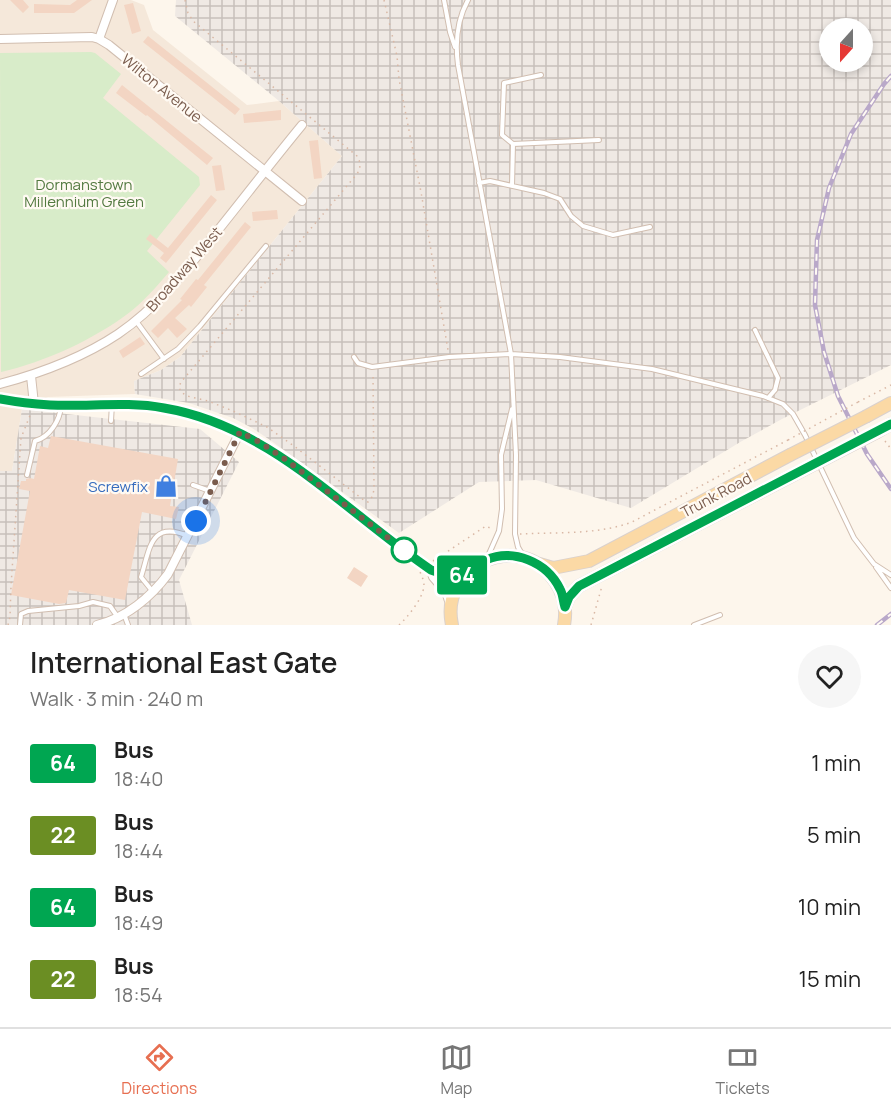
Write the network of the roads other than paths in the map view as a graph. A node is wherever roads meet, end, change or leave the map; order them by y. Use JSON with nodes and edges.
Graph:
{"nodes":[{"id":1,"x":113,"y":0,"type":"edge"},
{"id":2,"x":444,"y":0,"type":"edge"},
{"id":3,"x":468,"y":0,"type":"edge"},
{"id":4,"x":0,"y":39,"type":"edge"},
{"id":5,"x":99,"y":39,"type":"junction"},
{"id":6,"x":456,"y":50,"type":"junction"},
{"id":7,"x":541,"y":75,"type":"dead end"},
{"id":8,"x":302,"y":125,"type":"dead end"},
{"id":9,"x":599,"y":140,"type":"dead end"},
{"id":10,"x":513,"y":144,"type":"junction"},
{"id":11,"x":265,"y":171,"type":"junction"},
{"id":12,"x":479,"y":183,"type":"junction"},
{"id":13,"x":512,"y":186,"type":"junction"},
{"id":14,"x":302,"y":201,"type":"dead end"},
{"id":15,"x":650,"y":227,"type":"dead end"},
{"id":16,"x":266,"y":246,"type":"dead end"},
{"id":17,"x":136,"y":321,"type":"junction"},
{"id":18,"x":755,"y":330,"type":"dead end"},
{"id":19,"x":511,"y":354,"type":"junction"},
{"id":20,"x":354,"y":357,"type":"dead end"},
{"id":21,"x":164,"y":359,"type":"junction"},
{"id":22,"x":141,"y":374,"type":"dead end"},
{"id":23,"x":31,"y":376,"type":"junction"},
{"id":24,"x":0,"y":384,"type":"edge"},
{"id":25,"x":768,"y":398,"type":"junction"},
{"id":26,"x":0,"y":399,"type":"edge"},
{"id":27,"x":891,"y":403,"type":"edge"},
{"id":28,"x":34,"y":404,"type":"junction"},
{"id":29,"x":112,"y":404,"type":"junction"},
{"id":30,"x":61,"y":405,"type":"junction"},
{"id":31,"x":513,"y":405,"type":"junction"},
{"id":32,"x":111,"y":421,"type":"dead end"},
{"id":33,"x":891,"y":424,"type":"edge"},
{"id":34,"x":240,"y":432,"type":"junction"},
{"id":35,"x":27,"y":475,"type":"dead end"},
{"id":36,"x":193,"y":485,"type":"dead end"},
{"id":37,"x":211,"y":491,"type":"junction"},
{"id":38,"x":188,"y":536,"type":"junction"},
{"id":39,"x":487,"y":559,"type":"junction"},
{"id":40,"x":530,"y":560,"type":"junction"},
{"id":41,"x":874,"y":564,"type":"junction"},
{"id":42,"x":428,"y":568,"type":"junction"},
{"id":43,"x":465,"y":574,"type":"junction"},
{"id":44,"x":891,"y":575,"type":"edge"},
{"id":45,"x":891,"y":588,"type":"edge"},
{"id":46,"x":153,"y":592,"type":"junction"},
{"id":47,"x":565,"y":607,"type":"junction"},
{"id":48,"x":121,"y":615,"type":"junction"},
{"id":49,"x":720,"y":615,"type":"dead end"},
{"id":50,"x":451,"y":619,"type":"edge"},
{"id":51,"x":20,"y":625,"type":"edge"},
{"id":52,"x":97,"y":625,"type":"edge"},
{"id":53,"x":128,"y":625,"type":"edge"},
{"id":54,"x":564,"y":625,"type":"edge"},
{"id":55,"x":694,"y":625,"type":"edge"}],
"edges":[{"from":1,"to":5,"type":"street"},
{"from":2,"to":6,"type":"lane"},
{"from":3,"to":6,"type":"lane"},
{"from":4,"to":5,"type":"street"},
{"from":5,"to":11,"type":"street","name":"Wilton Avenue"},
{"from":6,"to":12,"type":"lane"},
{"from":7,"to":10,"type":"lane"},
{"from":8,"to":11,"type":"street","name":"Broadway West"},
{"from":9,"to":10,"type":"lane"},
{"from":10,"to":13,"type":"lane"},
{"from":11,"to":14,"type":"street","name":"Wilton Avenue"},
{"from":11,"to":17,"type":"street","name":"Broadway West"},
{"from":12,"to":13,"type":"lane"},
{"from":12,"to":19,"type":"lane"},
{"from":13,"to":15,"type":"lane"},
{"from":16,"to":21,"type":"lane"},
{"from":17,"to":21,"type":"lane"},
{"from":17,"to":23,"type":"street","name":"Broadway West"},
{"from":18,"to":25,"type":"lane"},
{"from":19,"to":20,"type":"lane"},
{"from":19,"to":25,"type":"lane"},
{"from":19,"to":31,"type":"lane"},
{"from":21,"to":22,"type":"lane"},
{"from":23,"to":24,"type":"street","name":"Broadway West"},
{"from":23,"to":28,"type":"street"},
{"from":25,"to":41,"type":"lane"},
{"from":26,"to":28,"type":"street"},
{"from":27,"to":40,"type":"main road","name":"Trunk Road","bridge":true},
{"from":28,"to":30,"type":"street"},
{"from":29,"to":30,"type":"street"},
{"from":29,"to":32,"type":"lane"},
{"from":29,"to":34,"type":"street"},
{"from":30,"to":35,"type":"lane"},
{"from":31,"to":39,"type":"lane"},
{"from":31,"to":40,"type":"lane"},
{"from":33,"to":47,"type":"main road","name":"Trunk Road","bridge":true},
{"from":34,"to":37,"type":"street"},
{"from":34,"to":42,"type":"street"},
{"from":36,"to":37,"type":"lane"},
{"from":37,"to":38,"type":"street"},
{"from":38,"to":46,"type":"street"},
{"from":38,"to":46,"type":"lane"},
{"from":39,"to":40,"type":"main road","name":"Trunk Road"},
{"from":39,"to":43,"type":"main road"},
{"from":40,"to":47,"type":"main road"},
{"from":41,"to":44,"type":"lane"},
{"from":41,"to":45,"type":"lane"},
{"from":42,"to":43,"type":"street"},
{"from":42,"to":50,"type":"street"},
{"from":43,"to":50,"type":"main road"},
{"from":46,"to":48,"type":"street"},
{"from":47,"to":54,"type":"main road"},
{"from":48,"to":51,"type":"lane"},
{"from":48,"to":52,"type":"street"},
{"from":48,"to":53,"type":"lane"},
{"from":49,"to":55,"type":"lane"}]}
